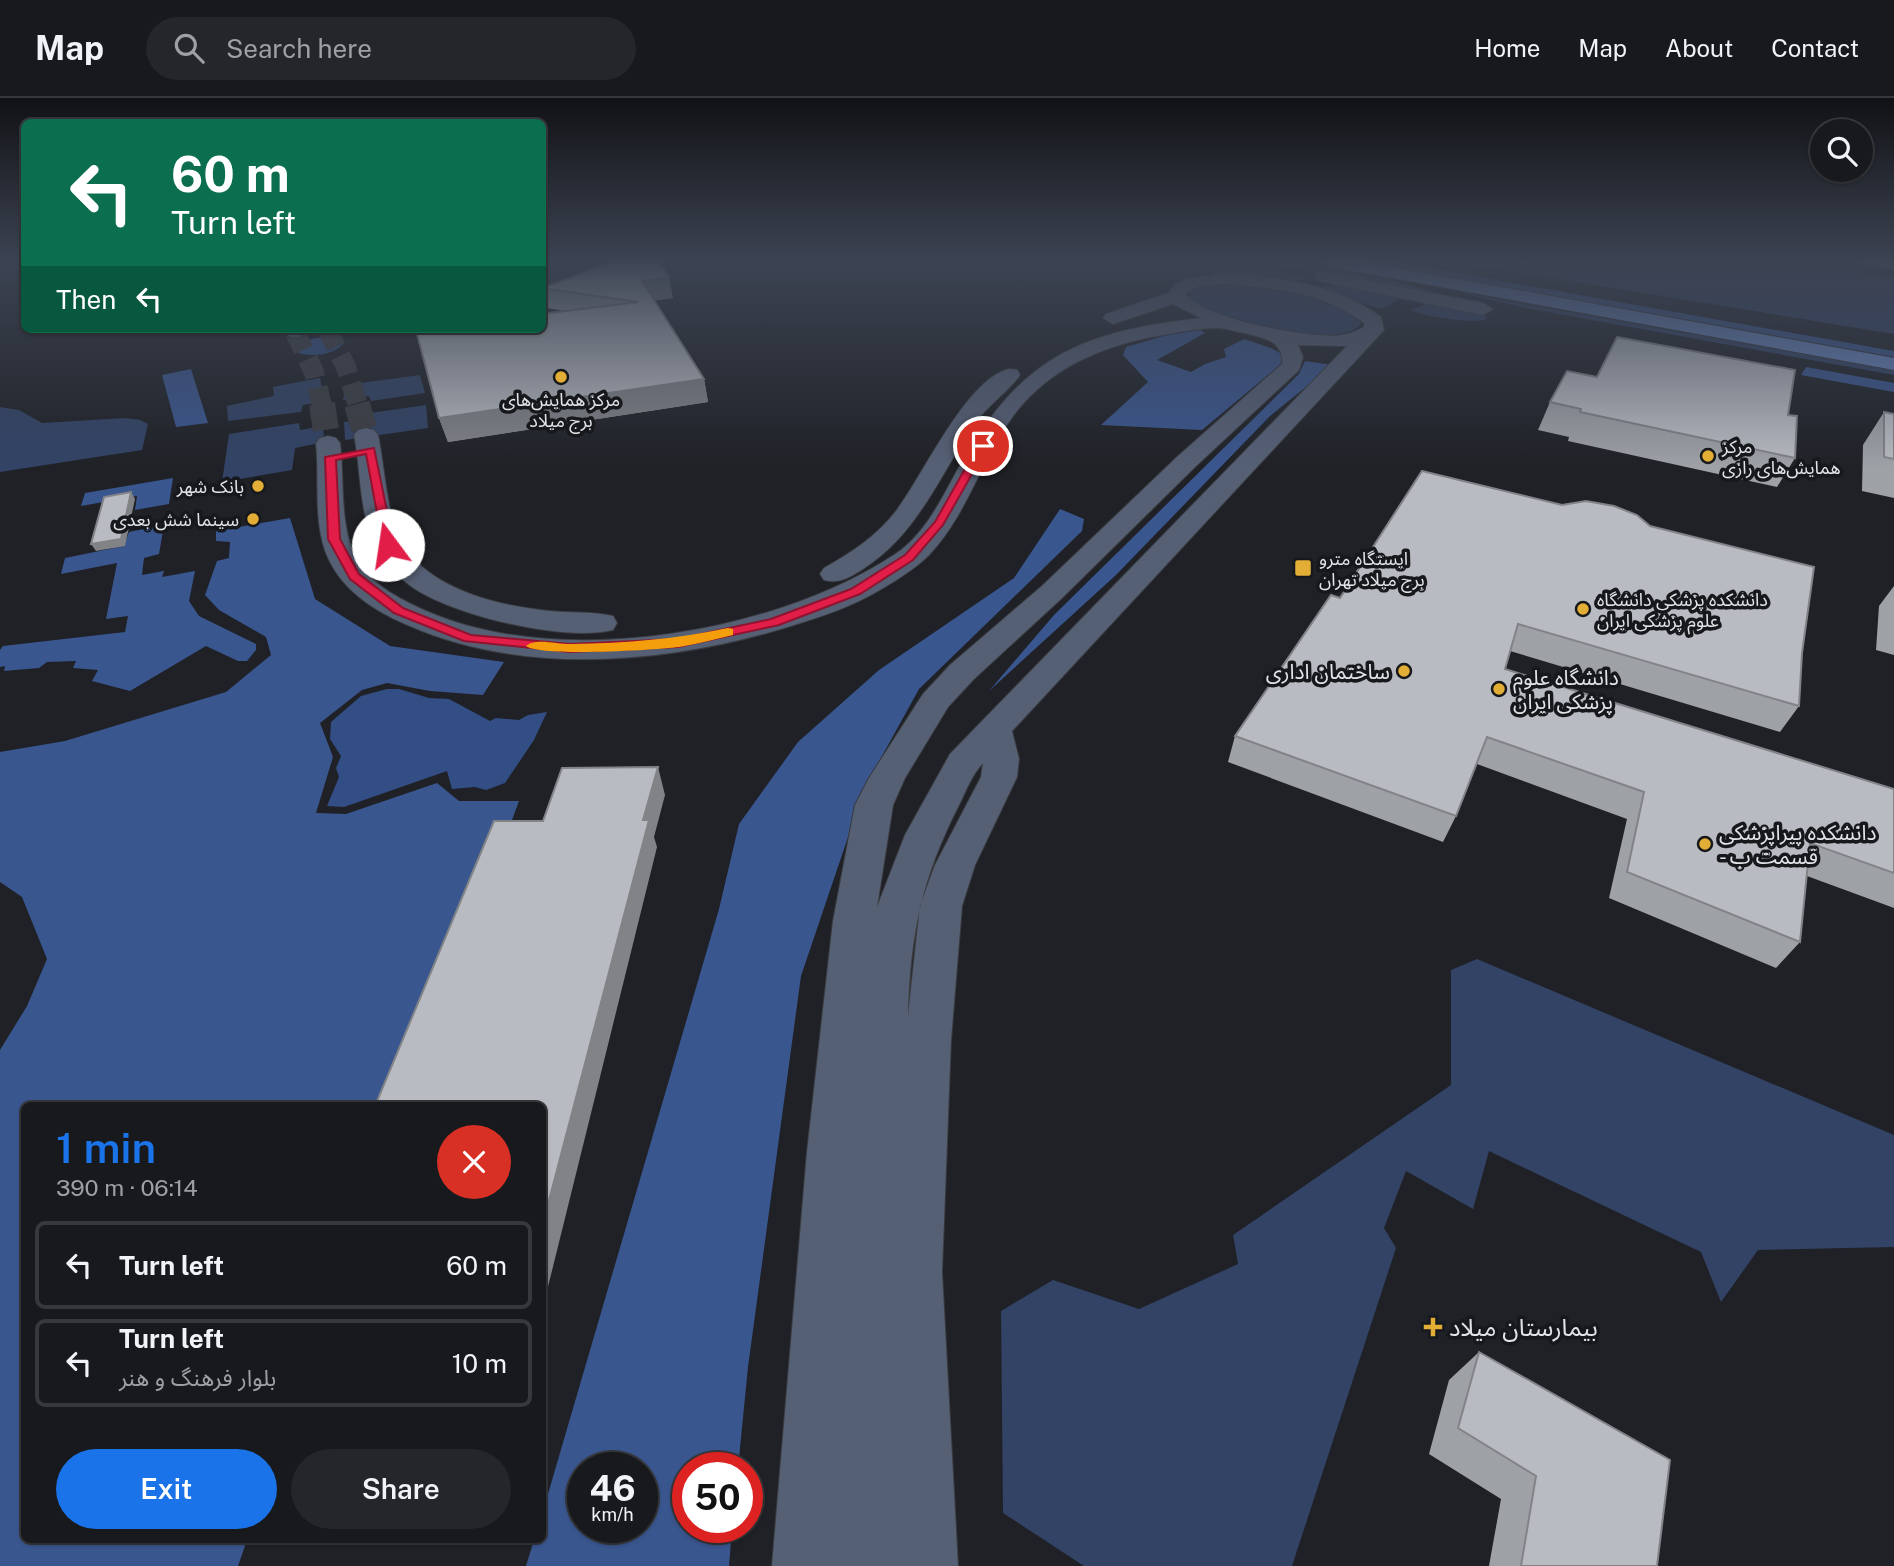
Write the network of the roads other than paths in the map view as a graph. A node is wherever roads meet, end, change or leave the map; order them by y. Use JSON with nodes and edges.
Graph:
{"nodes":[{"id":1,"x":1101,"y":331,"type":"edge"},
{"id":2,"x":1143,"y":331,"type":"edge"},
{"id":3,"x":1257,"y":331,"type":"edge"},
{"id":4,"x":1357,"y":331,"type":"edge"},
{"id":5,"x":1377,"y":331,"type":"edge"},
{"id":6,"x":1709,"y":331,"type":"edge"},
{"id":7,"x":1816,"y":331,"type":"edge"},
{"id":8,"x":1279,"y":336,"type":"junction"},
{"id":9,"x":1091,"y":338,"type":"junction"},
{"id":10,"x":1870,"y":340,"type":"dead end"},
{"id":11,"x":1894,"y":364,"type":"edge"},
{"id":12,"x":994,"y":728,"type":"junction"},
{"id":13,"x":805,"y":1566,"type":"edge"},
{"id":14,"x":859,"y":1566,"type":"edge"},
{"id":15,"x":925,"y":1566,"type":"edge"}],
"edges":[{"from":1,"to":9,"type":"main road"},
{"from":2,"to":9,"type":"main road"},
{"from":3,"to":8,"type":"main road"},
{"from":4,"to":8,"type":"main road"},
{"from":5,"to":12,"type":"main road"},
{"from":6,"to":11,"type":"highway"},
{"from":7,"to":10,"type":"highway"},
{"from":8,"to":13,"type":"main road"},
{"from":9,"to":9,"type":"main road"},
{"from":12,"to":14,"type":"main road"},
{"from":12,"to":15,"type":"main road"}]}
